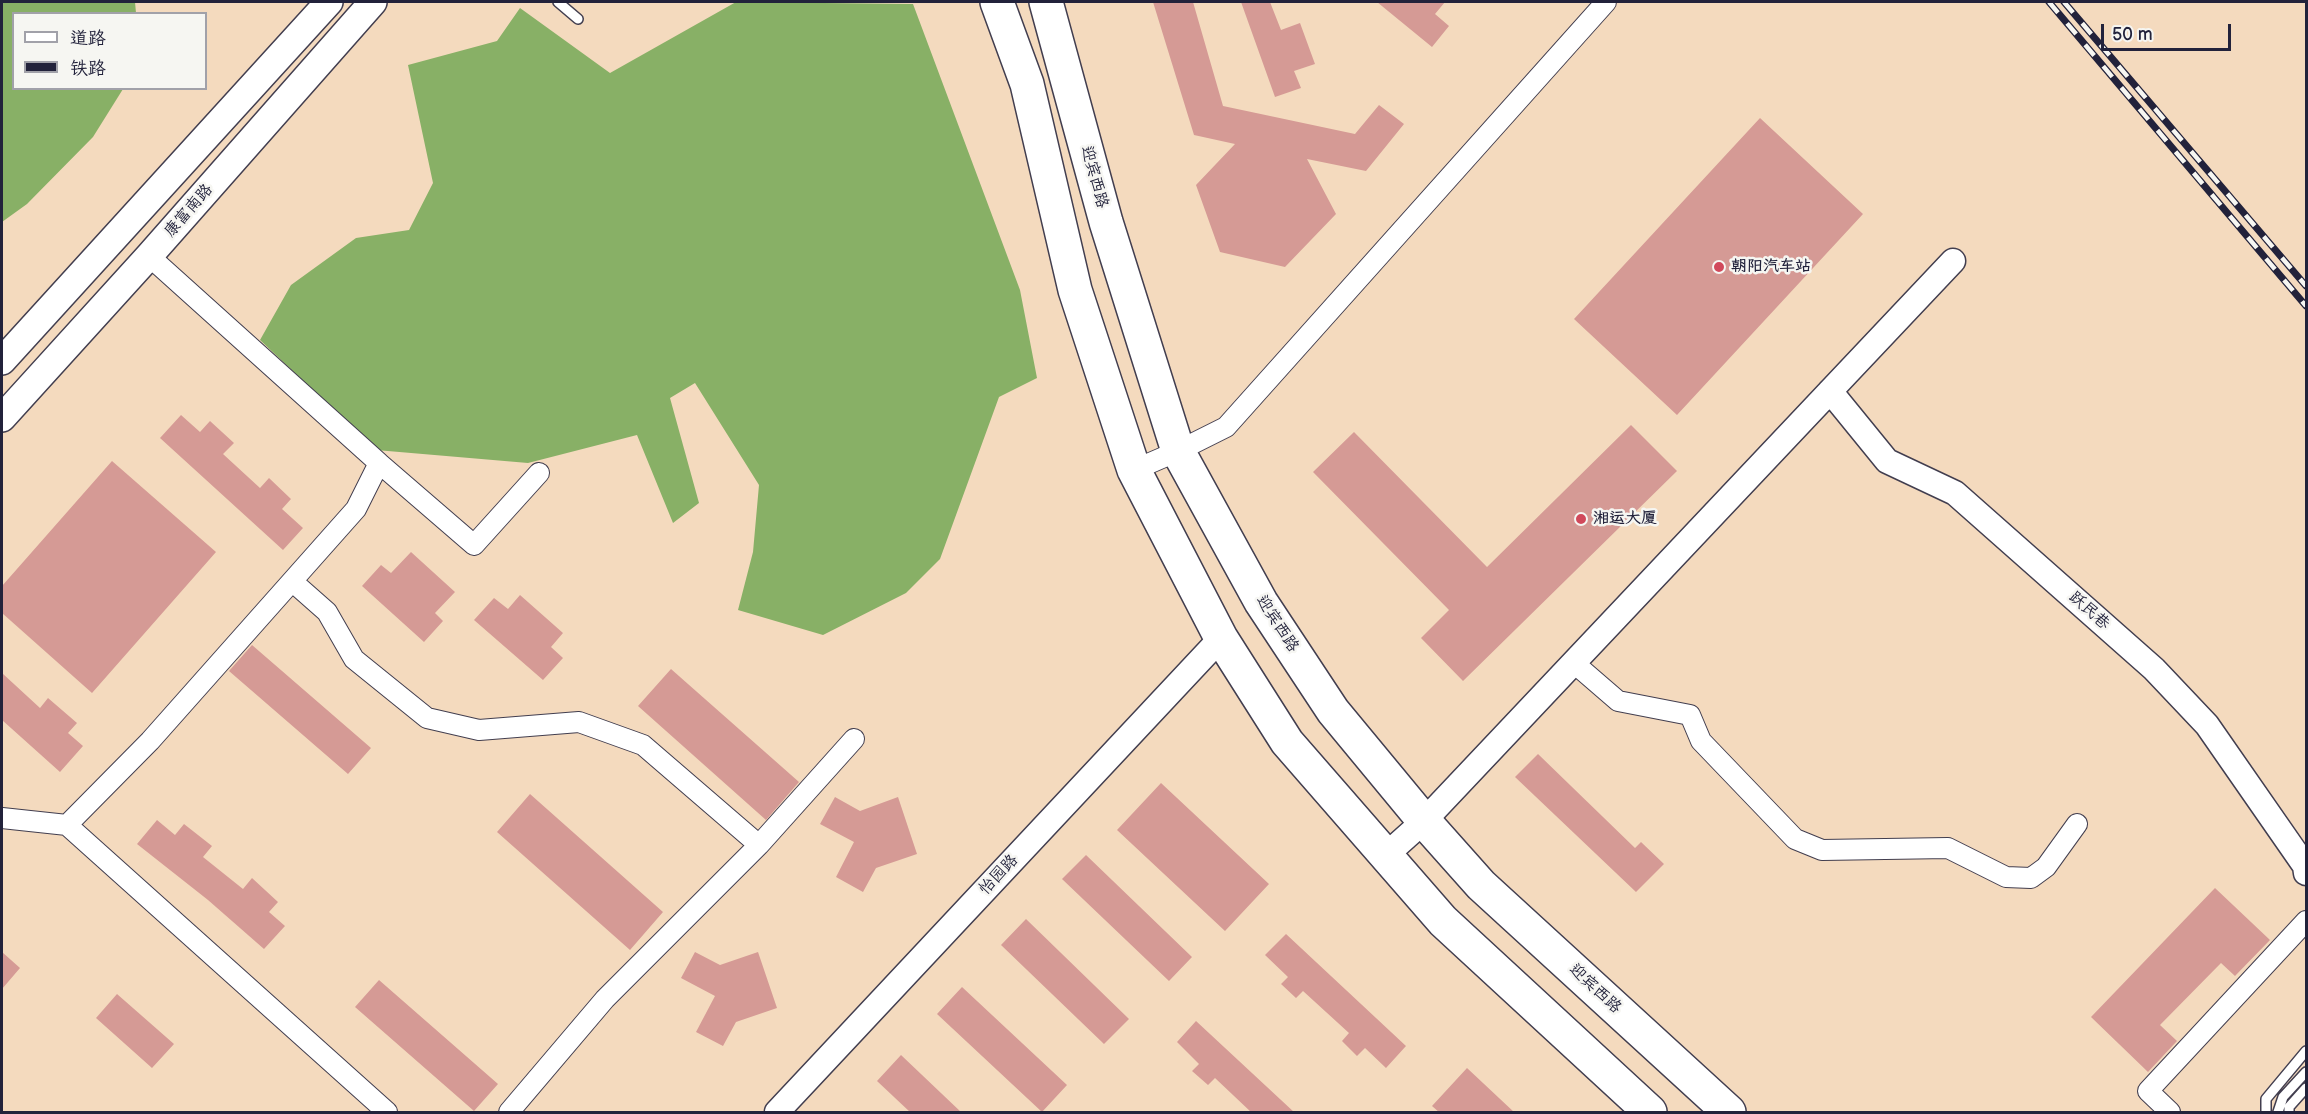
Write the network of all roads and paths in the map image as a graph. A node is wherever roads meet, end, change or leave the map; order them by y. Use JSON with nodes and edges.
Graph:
{"nodes":[{"id":1,"x":373,"y":2,"type":"edge"},
{"id":2,"x":558,"y":2,"type":"edge"},
{"id":3,"x":997,"y":2,"type":"edge"},
{"id":4,"x":1046,"y":2,"type":"edge"},
{"id":5,"x":1606,"y":2,"type":"edge"},
{"id":6,"x":326,"y":3,"type":"edge"},
{"id":7,"x":578,"y":19,"type":"dead end"},
{"id":8,"x":149,"y":256,"type":"junction"},
{"id":9,"x":1953,"y":261,"type":"dead end"},
{"id":10,"x":2,"y":361,"type":"edge"},
{"id":11,"x":1830,"y":391,"type":"junction"},
{"id":12,"x":2,"y":418,"type":"edge"},
{"id":13,"x":1178,"y":451,"type":"junction"},
{"id":14,"x":378,"y":463,"type":"junction"},
{"id":15,"x":1134,"y":470,"type":"junction"},
{"id":16,"x":539,"y":473,"type":"dead end"},
{"id":17,"x":293,"y":582,"type":"junction"},
{"id":18,"x":1221,"y":638,"type":"junction"},
{"id":19,"x":1574,"y":663,"type":"junction"},
{"id":20,"x":854,"y":739,"type":"dead end"},
{"id":21,"x":2,"y":818,"type":"edge"},
{"id":22,"x":1424,"y":821,"type":"junction"},
{"id":23,"x":2078,"y":824,"type":"dead end"},
{"id":24,"x":67,"y":825,"type":"junction"},
{"id":25,"x":759,"y":845,"type":"junction"},
{"id":26,"x":1386,"y":855,"type":"junction"},
{"id":27,"x":2306,"y":867,"type":"edge"},
{"id":28,"x":2307,"y":921,"type":"edge"},
{"id":29,"x":2307,"y":1051,"type":"edge"},
{"id":30,"x":2307,"y":1072,"type":"edge"},
{"id":31,"x":2307,"y":1088,"type":"edge"},
{"id":32,"x":387,"y":1113,"type":"edge"},
{"id":33,"x":509,"y":1113,"type":"edge"},
{"id":34,"x":777,"y":1113,"type":"edge"},
{"id":35,"x":1650,"y":1113,"type":"edge"},
{"id":36,"x":1729,"y":1113,"type":"edge"},
{"id":37,"x":2170,"y":1113,"type":"edge"},
{"id":38,"x":2266,"y":1113,"type":"edge"},
{"id":39,"x":2278,"y":1113,"type":"edge"},
{"id":40,"x":2289,"y":1113,"type":"edge"}],
"edges":[{"from":1,"to":8,"type":"main road","name":"康富南路"},
{"from":2,"to":7,"type":"lane"},
{"from":3,"to":15,"type":"highway"},
{"from":4,"to":13,"type":"highway","name":"迎宾西路"},
{"from":5,"to":13,"type":"street"},
{"from":6,"to":10,"type":"main road"},
{"from":8,"to":12,"type":"main road","name":"康富南路"},
{"from":8,"to":14,"type":"street"},
{"from":9,"to":11,"type":"street"},
{"from":11,"to":19,"type":"street"},
{"from":11,"to":27,"type":"street","name":"跃民巷"},
{"from":13,"to":15,"type":"street"},
{"from":13,"to":22,"type":"highway","name":"迎宾西路"},
{"from":14,"to":16,"type":"street"},
{"from":14,"to":17,"type":"street"},
{"from":15,"to":18,"type":"highway"},
{"from":17,"to":24,"type":"street"},
{"from":17,"to":25,"type":"street"},
{"from":18,"to":26,"type":"highway"},
{"from":18,"to":34,"type":"street","name":"怡园路"},
{"from":19,"to":22,"type":"street"},
{"from":19,"to":23,"type":"street"},
{"from":20,"to":25,"type":"street"},
{"from":21,"to":24,"type":"street"},
{"from":22,"to":26,"type":"street"},
{"from":22,"to":36,"type":"highway","name":"迎宾西路"},
{"from":24,"to":32,"type":"street"},
{"from":25,"to":33,"type":"street"},
{"from":26,"to":35,"type":"highway"},
{"from":28,"to":37,"type":"street"},
{"from":29,"to":38,"type":"lane"},
{"from":30,"to":39,"type":"lane"},
{"from":31,"to":40,"type":"lane"}]}
